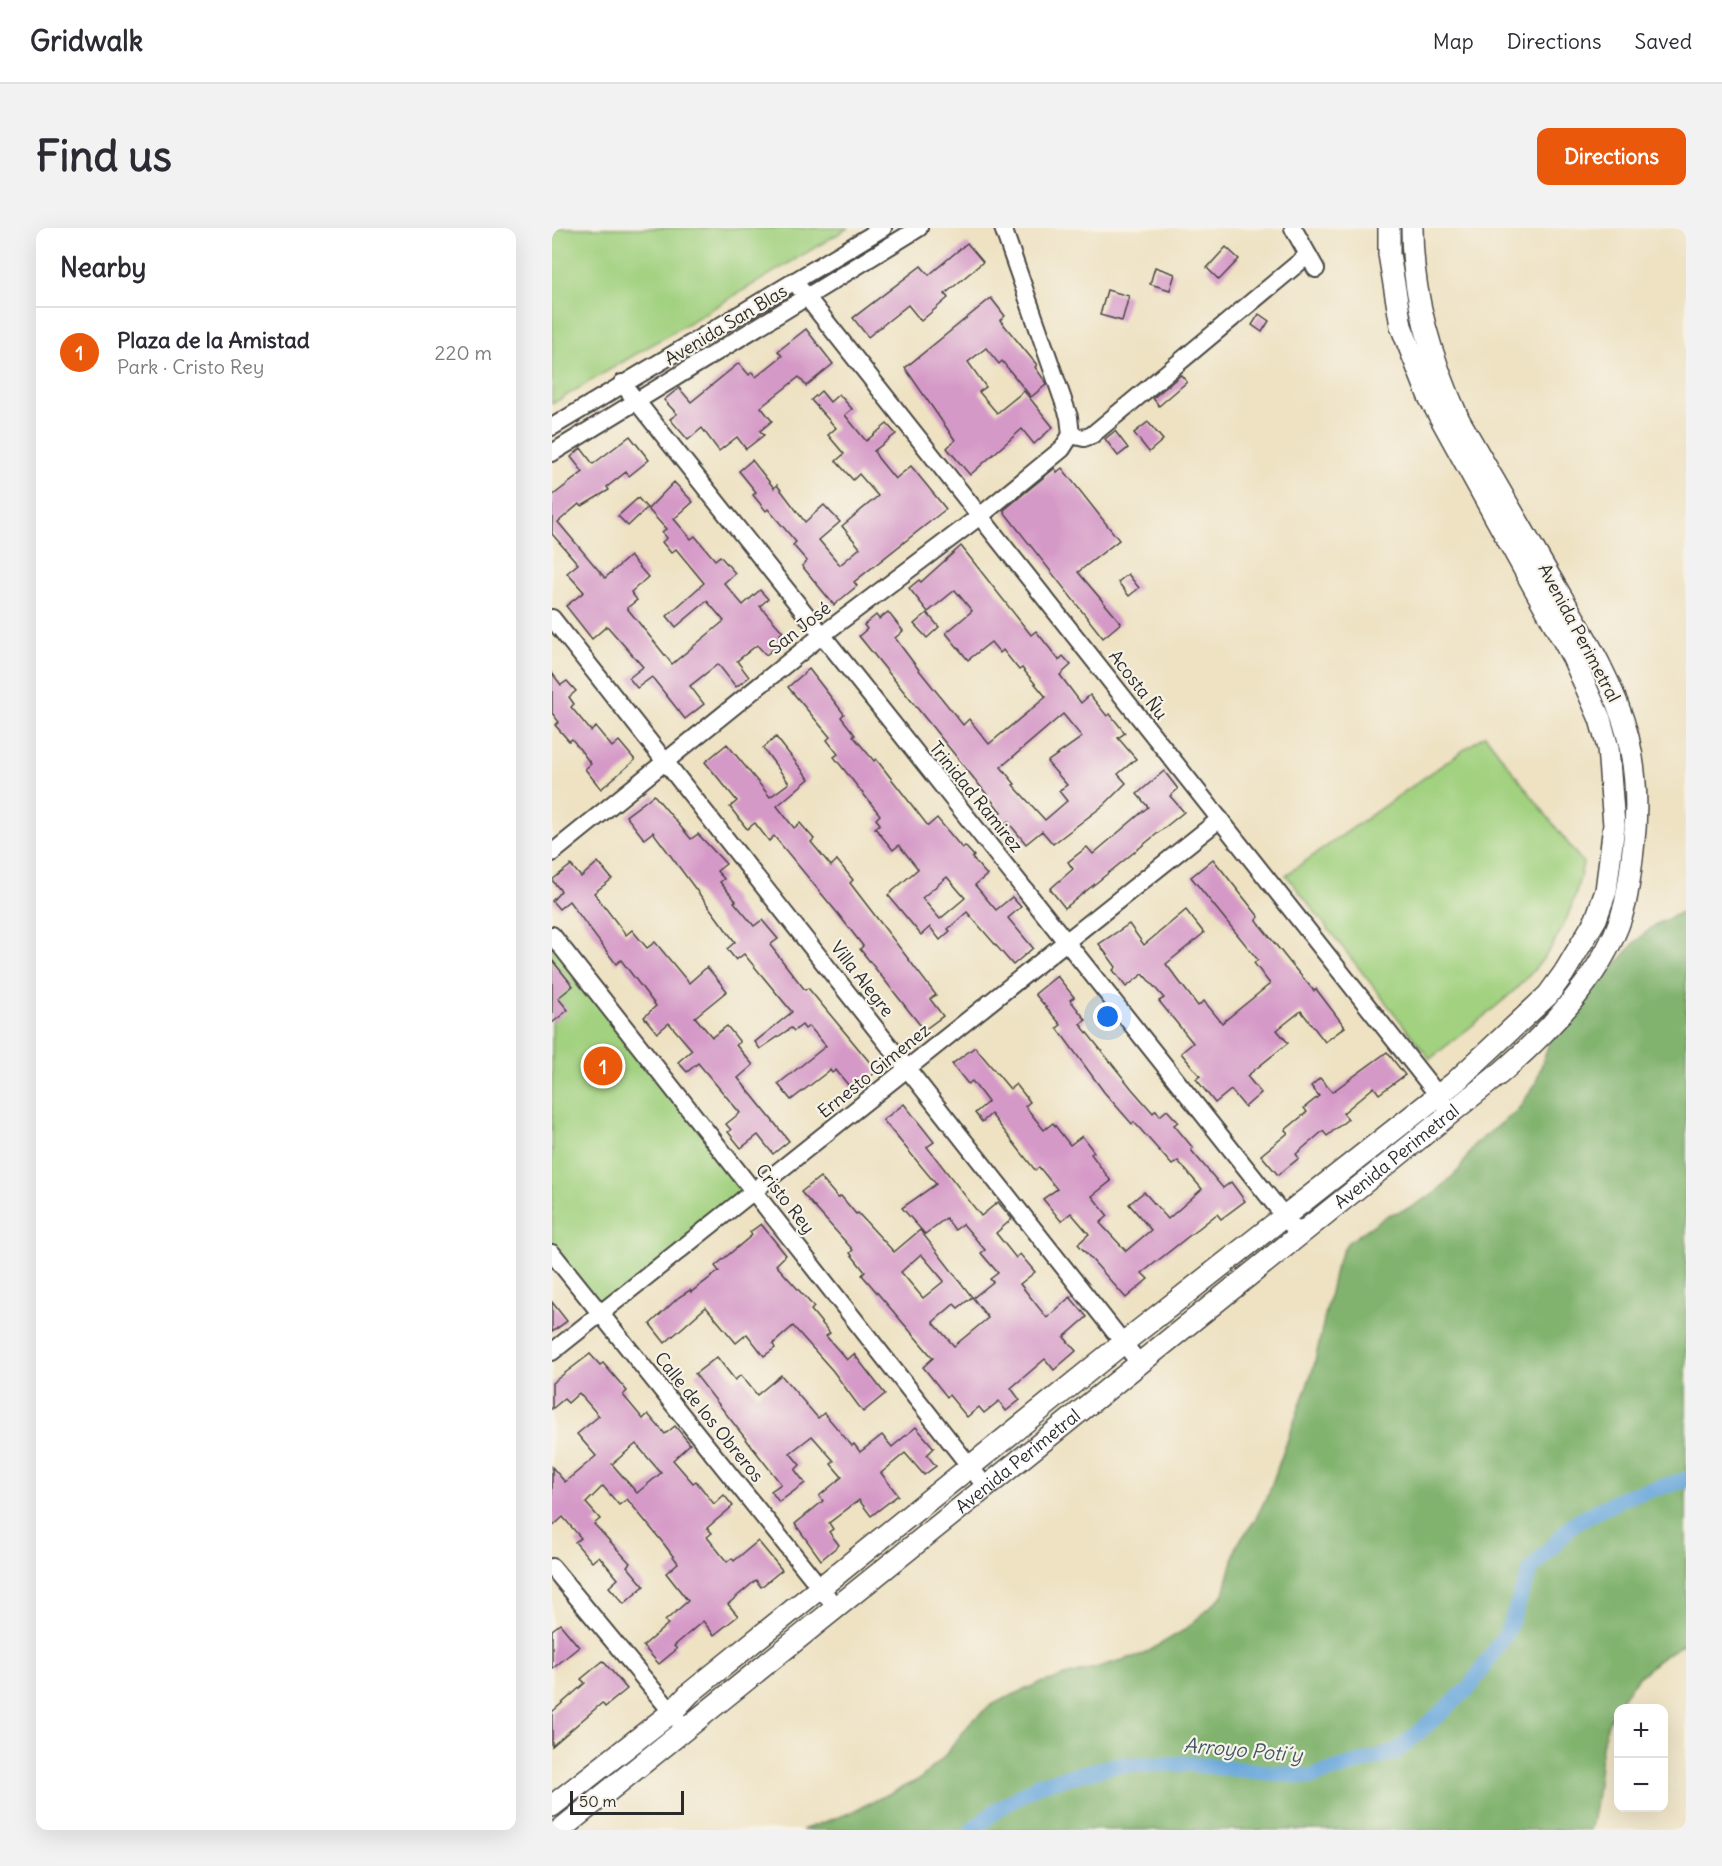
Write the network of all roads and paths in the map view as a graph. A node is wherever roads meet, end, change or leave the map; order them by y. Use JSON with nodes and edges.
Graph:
{"nodes":[{"id":1,"x":883,"y":228,"type":"edge"},
{"id":2,"x":919,"y":228,"type":"edge"},
{"id":3,"x":1003,"y":228,"type":"edge"},
{"id":4,"x":1293,"y":228,"type":"edge"},
{"id":5,"x":1389,"y":228,"type":"edge"},
{"id":6,"x":1412,"y":228,"type":"edge"},
{"id":7,"x":794,"y":281,"type":"junction"},
{"id":8,"x":808,"y":298,"type":"junction"},
{"id":9,"x":622,"y":383,"type":"junction"},
{"id":10,"x":637,"y":402,"type":"junction"},
{"id":11,"x":552,"y":426,"type":"edge"},
{"id":12,"x":1071,"y":435,"type":"junction"},
{"id":13,"x":552,"y":453,"type":"edge"},
{"id":14,"x":980,"y":516,"type":"junction"},
{"id":15,"x":552,"y":618,"type":"edge"},
{"id":16,"x":822,"y":635,"type":"junction"},
{"id":17,"x":665,"y":761,"type":"junction"},
{"id":18,"x":1220,"y":819,"type":"junction"},
{"id":19,"x":552,"y":853,"type":"edge"},
{"id":20,"x":552,"y":935,"type":"edge"},
{"id":21,"x":1066,"y":942,"type":"junction"},
{"id":22,"x":908,"y":1069,"type":"junction"},
{"id":23,"x":1438,"y":1095,"type":"junction"},
{"id":24,"x":1452,"y":1112,"type":"junction"},
{"id":25,"x":754,"y":1192,"type":"junction"},
{"id":26,"x":1284,"y":1216,"type":"junction"},
{"id":27,"x":1300,"y":1236,"type":"junction"},
{"id":28,"x":552,"y":1252,"type":"edge"},
{"id":29,"x":600,"y":1313,"type":"junction"},
{"id":30,"x":1124,"y":1343,"type":"junction"},
{"id":31,"x":552,"y":1352,"type":"edge"},
{"id":32,"x":1140,"y":1364,"type":"junction"},
{"id":33,"x":970,"y":1466,"type":"junction"},
{"id":34,"x":986,"y":1487,"type":"junction"},
{"id":35,"x":552,"y":1567,"type":"edge"},
{"id":36,"x":820,"y":1586,"type":"junction"},
{"id":37,"x":835,"y":1606,"type":"junction"},
{"id":38,"x":672,"y":1712,"type":"junction"},
{"id":39,"x":686,"y":1729,"type":"junction"},
{"id":40,"x":552,"y":1806,"type":"edge"},
{"id":41,"x":560,"y":1830,"type":"edge"}],
"edges":[{"from":1,"to":7,"type":"street","name":"Avenida San Blas"},
{"from":2,"to":8,"type":"street","name":"Avenida San Blas"},
{"from":3,"to":12,"type":"street"},
{"from":4,"to":12,"type":"street"},
{"from":5,"to":23,"type":"main road","name":"Avenida Perimetral"},
{"from":6,"to":24,"type":"main road","name":"Avenida Perimetral"},
{"from":7,"to":8,"type":"street","name":"Acosta Ñu"},
{"from":7,"to":9,"type":"street","name":"Avenida San Blas"},
{"from":8,"to":10,"type":"street","name":"Avenida San Blas"},
{"from":8,"to":14,"type":"street","name":"Acosta Ñu"},
{"from":9,"to":10,"type":"street","name":"Trinidad Ramirez"},
{"from":9,"to":11,"type":"street","name":"Avenida San Blas"},
{"from":10,"to":13,"type":"street","name":"Avenida San Blas"},
{"from":10,"to":16,"type":"street","name":"Trinidad Ramirez"},
{"from":12,"to":14,"type":"street","name":"San José"},
{"from":14,"to":16,"type":"street","name":"San José"},
{"from":14,"to":18,"type":"street","name":"Acosta Ñu"},
{"from":15,"to":17,"type":"street","name":"Villa Alegre"},
{"from":16,"to":17,"type":"street","name":"San José"},
{"from":16,"to":21,"type":"street","name":"Trinidad Ramirez"},
{"from":17,"to":19,"type":"street","name":"San José"},
{"from":17,"to":22,"type":"street","name":"Villa Alegre"},
{"from":18,"to":21,"type":"street","name":"Ernesto Gimenez"},
{"from":18,"to":23,"type":"street","name":"Acosta Ñu"},
{"from":20,"to":25,"type":"street","name":"Cristo Rey"},
{"from":21,"to":22,"type":"street","name":"Ernesto Gimenez"},
{"from":21,"to":26,"type":"street","name":"Trinidad Ramirez"},
{"from":22,"to":25,"type":"street","name":"Ernesto Gimenez"},
{"from":22,"to":30,"type":"street","name":"Villa Alegre"},
{"from":23,"to":24,"type":"street","name":"Acosta Ñu"},
{"from":23,"to":26,"type":"main road","name":"Avenida Perimetral"},
{"from":24,"to":27,"type":"main road","name":"Avenida Perimetral"},
{"from":25,"to":29,"type":"street","name":"Ernesto Gimenez"},
{"from":25,"to":33,"type":"street","name":"Cristo Rey"},
{"from":26,"to":27,"type":"street","name":"Trinidad Ramirez"},
{"from":26,"to":30,"type":"main road","name":"Avenida Perimetral"},
{"from":27,"to":32,"type":"main road","name":"Avenida Perimetral"},
{"from":28,"to":29,"type":"street","name":"Calle de los Obreros"},
{"from":29,"to":31,"type":"street","name":"Ernesto Gimenez"},
{"from":29,"to":36,"type":"street","name":"Calle de los Obreros"},
{"from":30,"to":32,"type":"street","name":"Villa Alegre"},
{"from":30,"to":33,"type":"main road","name":"Avenida Perimetral"},
{"from":32,"to":34,"type":"main road","name":"Avenida Perimetral"},
{"from":33,"to":34,"type":"street","name":"Cristo Rey"},
{"from":33,"to":36,"type":"main road","name":"Avenida Perimetral"},
{"from":34,"to":37,"type":"main road","name":"Avenida Perimetral"},
{"from":35,"to":38,"type":"street"},
{"from":36,"to":37,"type":"street","name":"Calle de los Obreros"},
{"from":36,"to":38,"type":"main road","name":"Avenida Perimetral"},
{"from":37,"to":39,"type":"main road","name":"Avenida Perimetral"},
{"from":38,"to":39,"type":"street"},
{"from":38,"to":40,"type":"main road","name":"Avenida Perimetral"},
{"from":39,"to":41,"type":"main road","name":"Avenida Perimetral"}]}
